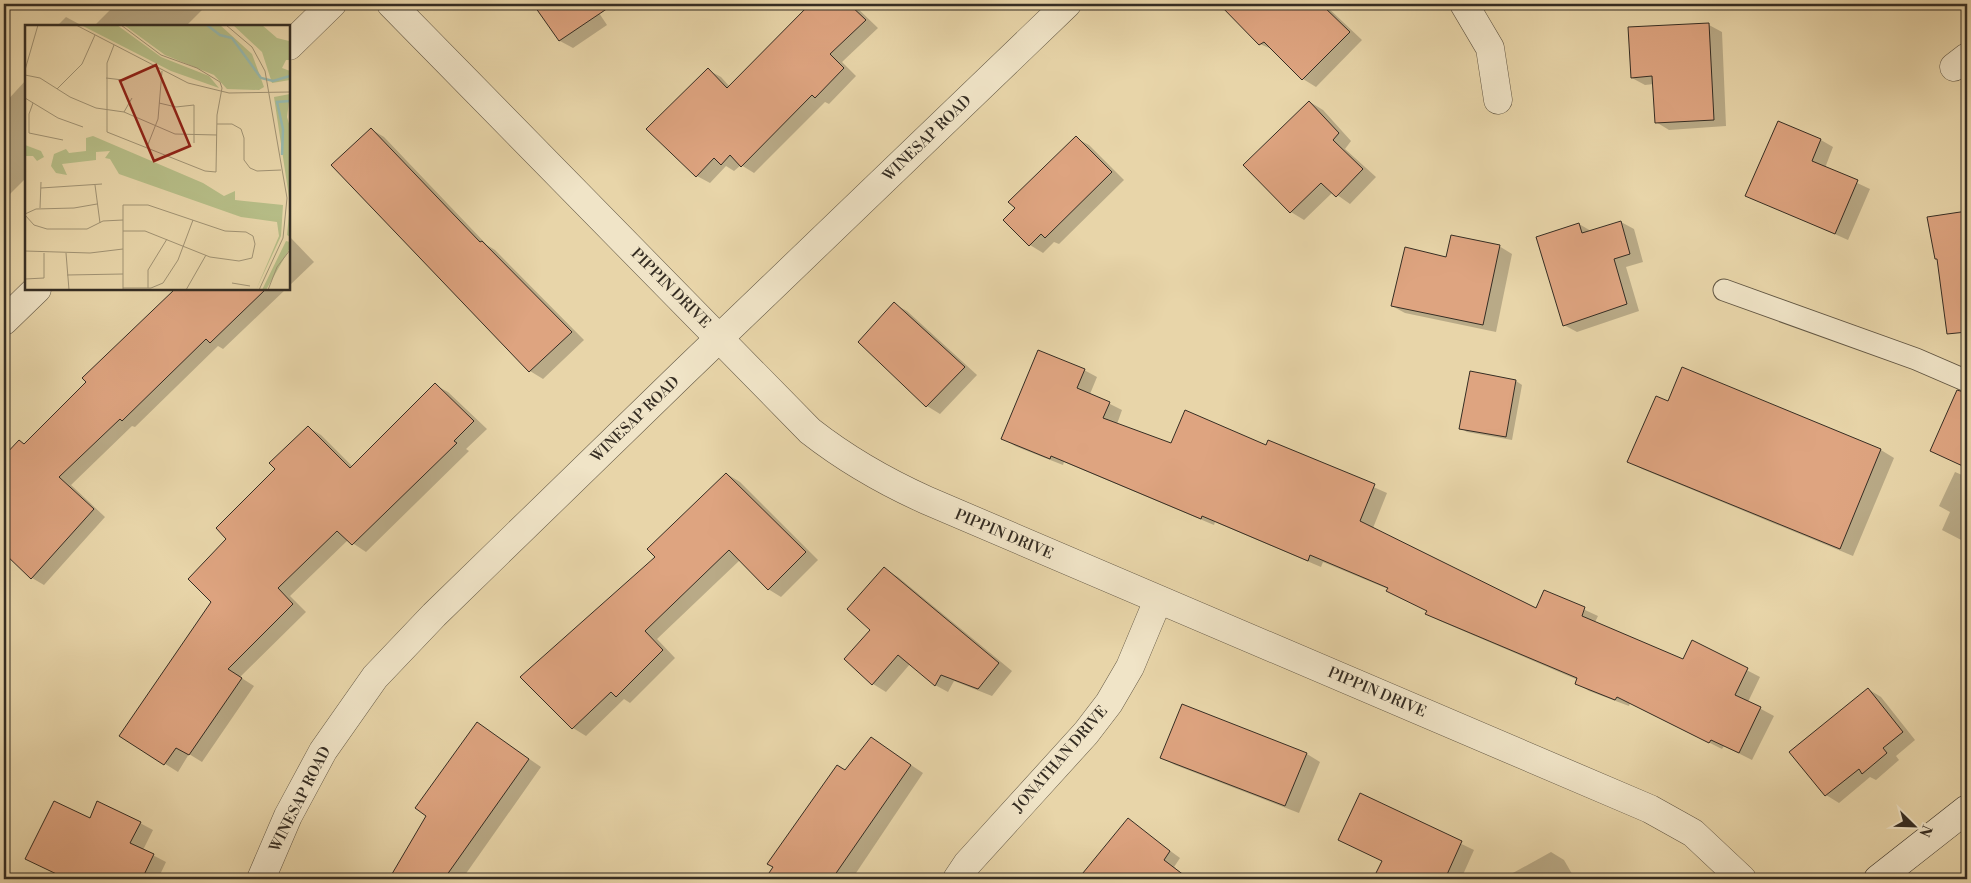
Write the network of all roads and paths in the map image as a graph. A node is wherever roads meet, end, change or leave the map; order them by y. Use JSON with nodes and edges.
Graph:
{"nodes":[{"id":1,"x":332,"y":4,"type":"edge"},
{"id":2,"x":391,"y":4,"type":"edge"},
{"id":3,"x":1067,"y":4,"type":"edge"},
{"id":4,"x":1464,"y":4,"type":"edge"},
{"id":5,"x":290,"y":45,"type":"edge"},
{"id":6,"x":1498,"y":100,"type":"dead end"},
{"id":7,"x":36,"y":290,"type":"edge"},
{"id":8,"x":1724,"y":290,"type":"dead end"},
{"id":9,"x":4,"y":321,"type":"edge"},
{"id":10,"x":720,"y":338,"type":"junction"},
{"id":11,"x":1967,"y":381,"type":"edge"},
{"id":12,"x":1158,"y":600,"type":"junction"},
{"id":13,"x":1967,"y":809,"type":"edge"},
{"id":14,"x":262,"y":879,"type":"edge"},
{"id":15,"x":957,"y":879,"type":"edge"},
{"id":16,"x":1742,"y":879,"type":"edge"},
{"id":17,"x":1878,"y":879,"type":"edge"}],
"edges":[{"from":1,"to":5,"type":"street"},
{"from":2,"to":10,"type":"street","name":"PIPPIN DRIVE"},
{"from":3,"to":10,"type":"street","name":"WINESAP ROAD"},
{"from":4,"to":6,"type":"street"},
{"from":7,"to":9,"type":"street"},
{"from":8,"to":11,"type":"lane"},
{"from":10,"to":12,"type":"street","name":"PIPPIN DRIVE"},
{"from":10,"to":14,"type":"street","name":"WINESAP ROAD"},
{"from":12,"to":15,"type":"street","name":"JONATHAN DRIVE"},
{"from":12,"to":16,"type":"street","name":"PIPPIN DRIVE"},
{"from":13,"to":17,"type":"street"}]}
